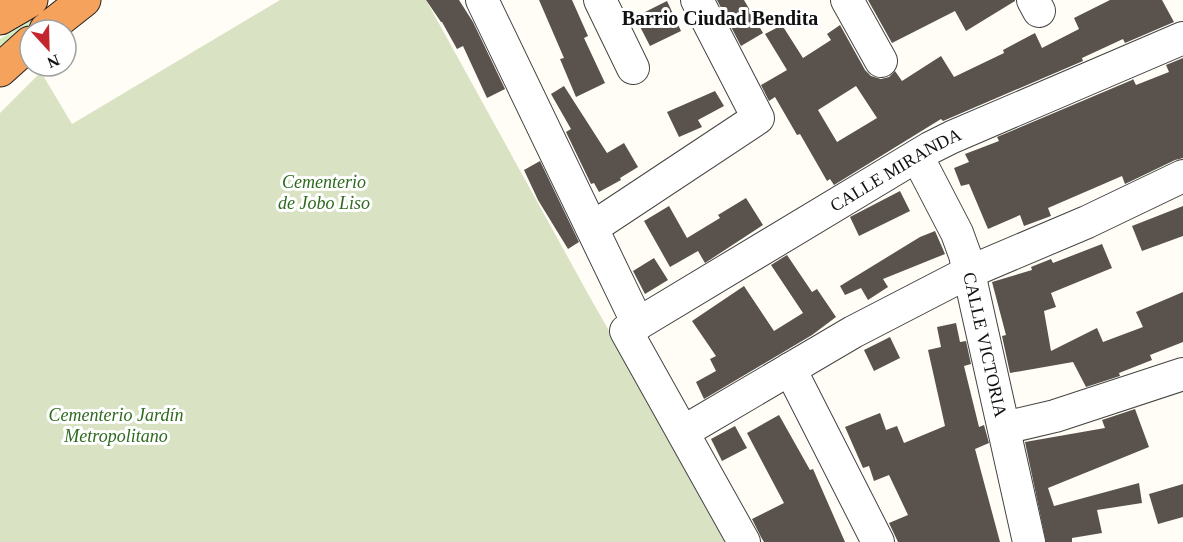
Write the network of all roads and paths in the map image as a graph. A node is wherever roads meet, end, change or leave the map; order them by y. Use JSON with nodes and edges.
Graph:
{"nodes":[{"id":1,"x":31,"y":0,"type":"edge"},
{"id":2,"x":84,"y":0,"type":"edge"},
{"id":3,"x":483,"y":0,"type":"edge"},
{"id":4,"x":600,"y":0,"type":"edge"},
{"id":5,"x":697,"y":0,"type":"edge"},
{"id":6,"x":848,"y":0,"type":"edge"},
{"id":7,"x":0,"y":18,"type":"edge"},
{"id":8,"x":61,"y":18,"type":"edge"},
{"id":9,"x":1183,"y":38,"type":"edge"},
{"id":10,"x":18,"y":54,"type":"edge"},
{"id":11,"x":881,"y":61,"type":"dead end"},
{"id":12,"x":633,"y":68,"type":"dead end"},
{"id":13,"x":0,"y":70,"type":"edge"},
{"id":14,"x":917,"y":156,"type":"junction"},
{"id":15,"x":1183,"y":176,"type":"edge"},
{"id":16,"x":592,"y":228,"type":"junction"},
{"id":17,"x":969,"y":272,"type":"junction"},
{"id":18,"x":632,"y":327,"type":"junction"},
{"id":19,"x":790,"y":369,"type":"junction"},
{"id":20,"x":1183,"y":374,"type":"edge"},
{"id":21,"x":1004,"y":428,"type":"junction"},
{"id":22,"x":682,"y":432,"type":"junction"},
{"id":23,"x":744,"y":542,"type":"edge"},
{"id":24,"x":878,"y":542,"type":"edge"},
{"id":25,"x":1029,"y":542,"type":"edge"}],
"edges":[{"from":1,"to":7,"type":"highway"},
{"from":2,"to":8,"type":"highway"},
{"from":3,"to":16,"type":"street"},
{"from":4,"to":12,"type":"street"},
{"from":5,"to":16,"type":"street"},
{"from":6,"to":11,"type":"street"},
{"from":9,"to":14,"type":"street","name":"CALLE MIRANDA"},
{"from":10,"to":13,"type":"highway"},
{"from":14,"to":17,"type":"street","name":"CALLE VICTORIA"},
{"from":14,"to":18,"type":"street","name":"CALLE MIRANDA"},
{"from":15,"to":17,"type":"street"},
{"from":16,"to":18,"type":"street"},
{"from":17,"to":19,"type":"street"},
{"from":17,"to":21,"type":"street","name":"CALLE VICTORIA"},
{"from":18,"to":22,"type":"street"},
{"from":19,"to":22,"type":"street"},
{"from":19,"to":24,"type":"street"},
{"from":20,"to":21,"type":"street"},
{"from":21,"to":25,"type":"street","name":"CALLE VICTORIA"},
{"from":22,"to":23,"type":"street"}]}
